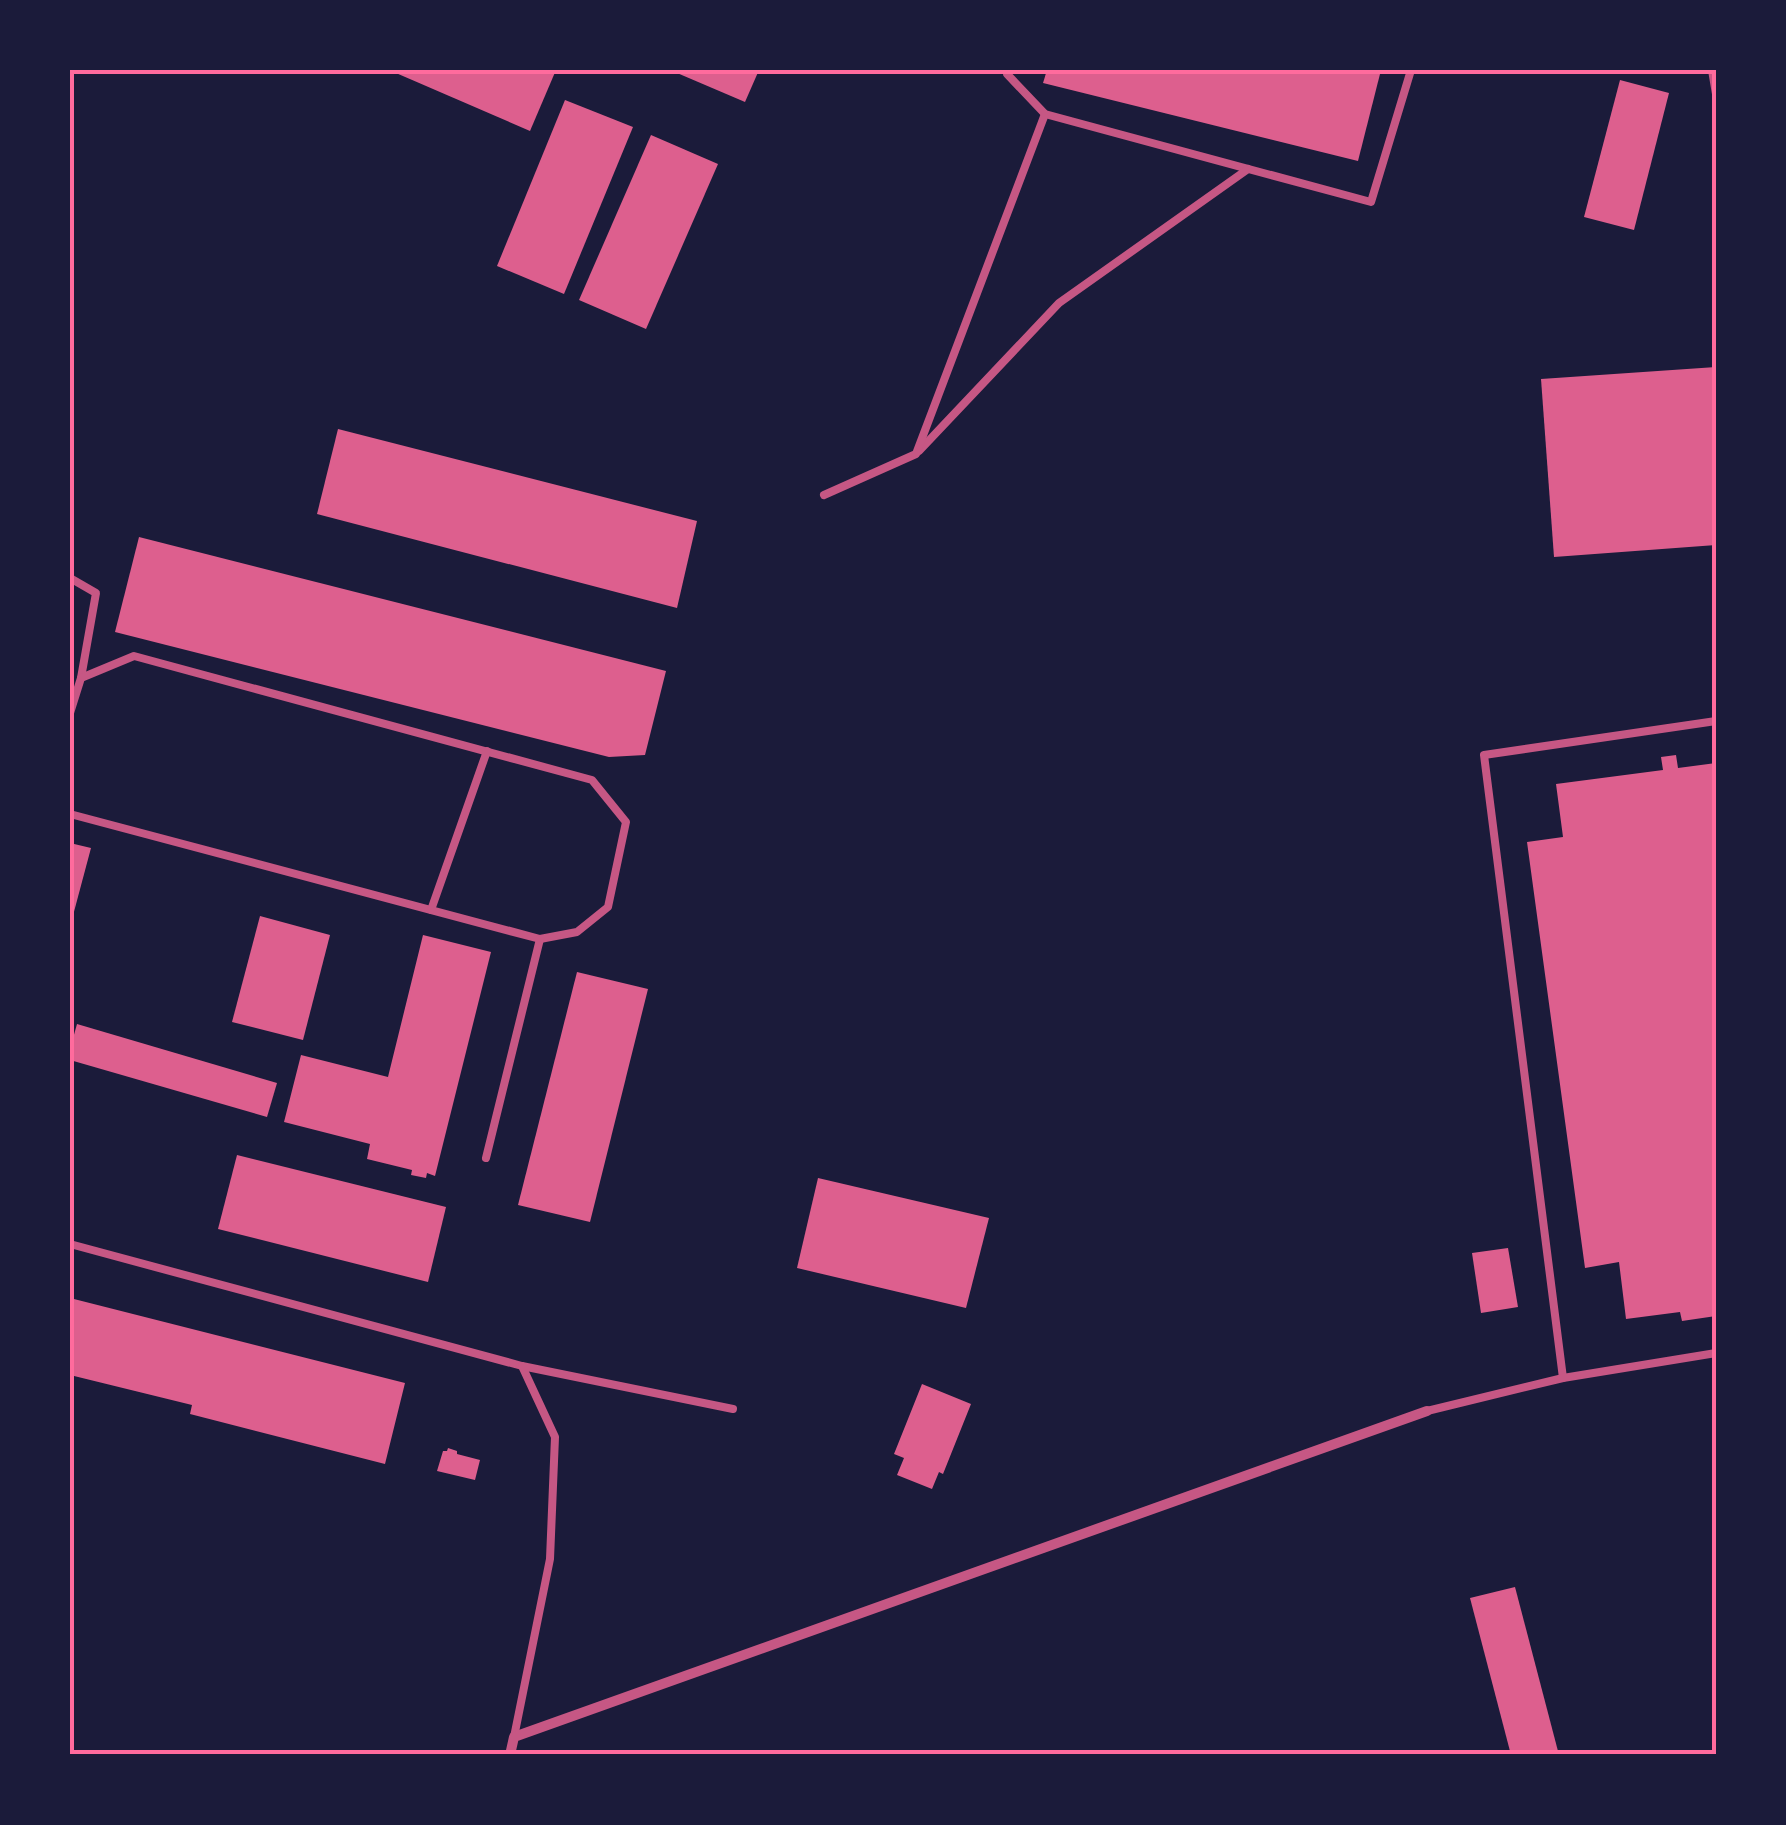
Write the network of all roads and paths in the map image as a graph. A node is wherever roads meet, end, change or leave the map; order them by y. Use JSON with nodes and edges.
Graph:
{"nodes":[{"id":1,"x":1008,"y":70,"type":"edge"},
{"id":2,"x":1410,"y":70,"type":"edge"},
{"id":3,"x":1712,"y":70,"type":"edge"},
{"id":4,"x":1716,"y":94,"type":"edge"},
{"id":5,"x":1045,"y":114,"type":"junction"},
{"id":6,"x":1248,"y":170,"type":"junction"},
{"id":7,"x":916,"y":454,"type":"junction"},
{"id":8,"x":824,"y":496,"type":"dead end"},
{"id":9,"x":70,"y":578,"type":"edge"},
{"id":10,"x":82,"y":678,"type":"junction"},
{"id":11,"x":70,"y":712,"type":"edge"},
{"id":12,"x":1716,"y":722,"type":"edge"},
{"id":13,"x":487,"y":752,"type":"junction"},
{"id":14,"x":70,"y":814,"type":"edge"},
{"id":15,"x":431,"y":910,"type":"junction"},
{"id":16,"x":540,"y":939,"type":"junction"},
{"id":17,"x":486,"y":1158,"type":"dead end"},
{"id":18,"x":70,"y":1244,"type":"edge"},
{"id":19,"x":1716,"y":1354,"type":"edge"},
{"id":20,"x":522,"y":1366,"type":"junction"},
{"id":21,"x":1563,"y":1378,"type":"junction"},
{"id":22,"x":733,"y":1409,"type":"dead end"},
{"id":23,"x":1427,"y":1411,"type":"joint"},
{"id":24,"x":514,"y":1737,"type":"junction"},
{"id":25,"x":510,"y":1755,"type":"edge"}],
"edges":[{"from":1,"to":5,"type":"lane"},
{"from":2,"to":6,"type":"lane"},
{"from":3,"to":4,"type":"lane"},
{"from":5,"to":6,"type":"lane"},
{"from":5,"to":7,"type":"lane"},
{"from":6,"to":7,"type":"lane"},
{"from":7,"to":8,"type":"lane"},
{"from":9,"to":10,"type":"lane"},
{"from":10,"to":11,"type":"lane"},
{"from":10,"to":13,"type":"lane"},
{"from":12,"to":21,"type":"lane"},
{"from":13,"to":15,"type":"lane"},
{"from":13,"to":16,"type":"lane"},
{"from":14,"to":15,"type":"lane"},
{"from":15,"to":16,"type":"lane"},
{"from":16,"to":17,"type":"lane"},
{"from":18,"to":20,"type":"lane"},
{"from":19,"to":21,"type":"lane"},
{"from":20,"to":22,"type":"lane"},
{"from":20,"to":24,"type":"lane"},
{"from":21,"to":23,"type":"lane"},
{"from":23,"to":24,"type":"street"},
{"from":24,"to":25,"type":"street"}]}
